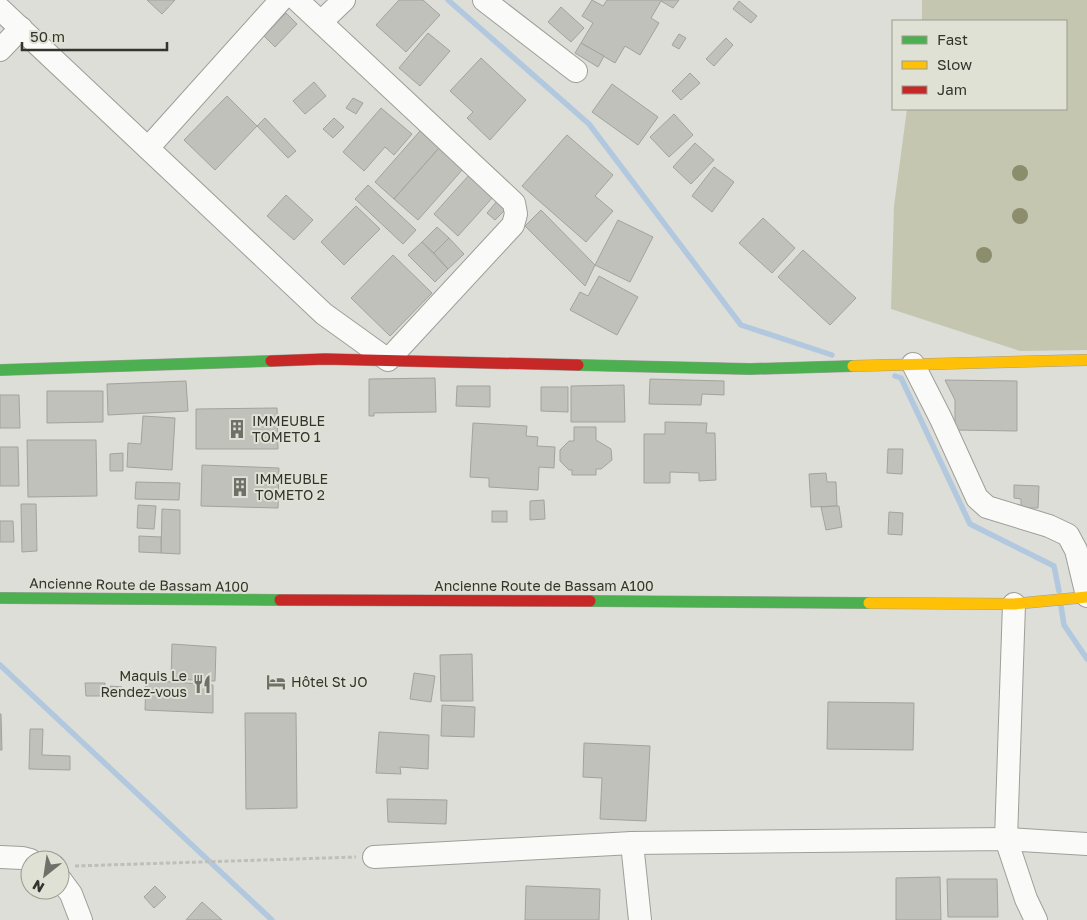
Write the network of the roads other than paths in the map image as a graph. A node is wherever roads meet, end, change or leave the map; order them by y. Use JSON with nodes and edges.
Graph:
{"nodes":[{"id":1,"x":281,"y":0,"type":"edge"},
{"id":2,"x":297,"y":0,"type":"edge"},
{"id":3,"x":344,"y":0,"type":"edge"},
{"id":4,"x":484,"y":0,"type":"edge"},
{"id":5,"x":0,"y":9,"type":"edge"},
{"id":6,"x":322,"y":22,"type":"junction"},
{"id":7,"x":21,"y":28,"type":"junction"},
{"id":8,"x":0,"y":50,"type":"edge"},
{"id":9,"x":576,"y":71,"type":"dead end"},
{"id":10,"x":148,"y":148,"type":"junction"},
{"id":11,"x":388,"y":360,"type":"junction"},
{"id":12,"x":1087,"y":360,"type":"edge"},
{"id":13,"x":913,"y":364,"type":"junction"},
{"id":14,"x":0,"y":370,"type":"edge"},
{"id":15,"x":1087,"y":596,"type":"edge"},
{"id":16,"x":0,"y":598,"type":"edge"},
{"id":17,"x":1014,"y":604,"type":"junction"},
{"id":18,"x":1006,"y":840,"type":"junction"},
{"id":19,"x":632,"y":843,"type":"junction"},
{"id":20,"x":1087,"y":844,"type":"edge"},
{"id":21,"x":0,"y":857,"type":"edge"},
{"id":22,"x":374,"y":857,"type":"road end"},
{"id":23,"x":20,"y":858,"type":"edge"},
{"id":24,"x":70,"y":890,"type":"edge"},
{"id":25,"x":81,"y":920,"type":"edge"},
{"id":26,"x":640,"y":920,"type":"edge"},
{"id":27,"x":1036,"y":920,"type":"edge"}],
"edges":[{"from":1,"to":10,"type":"street"},
{"from":2,"to":6,"type":"street"},
{"from":3,"to":6,"type":"street"},
{"from":4,"to":9,"type":"street"},
{"from":5,"to":7,"type":"street"},
{"from":6,"to":11,"type":"street"},
{"from":7,"to":8,"type":"street"},
{"from":7,"to":10,"type":"street"},
{"from":10,"to":11,"type":"street"},
{"from":11,"to":13,"type":"street"},
{"from":11,"to":14,"type":"street"},
{"from":12,"to":13,"type":"street"},
{"from":13,"to":15,"type":"street"},
{"from":15,"to":17,"type":"street","name":"Ancienne Route de Bassam A100"},
{"from":16,"to":17,"type":"street","name":"Ancienne Route de Bassam A100"},
{"from":17,"to":18,"type":"street"},
{"from":18,"to":19,"type":"street"},
{"from":18,"to":20,"type":"street"},
{"from":18,"to":27,"type":"street"},
{"from":19,"to":22,"type":"street"},
{"from":19,"to":26,"type":"street"},
{"from":21,"to":23,"type":"street"},
{"from":24,"to":25,"type":"street"}]}
